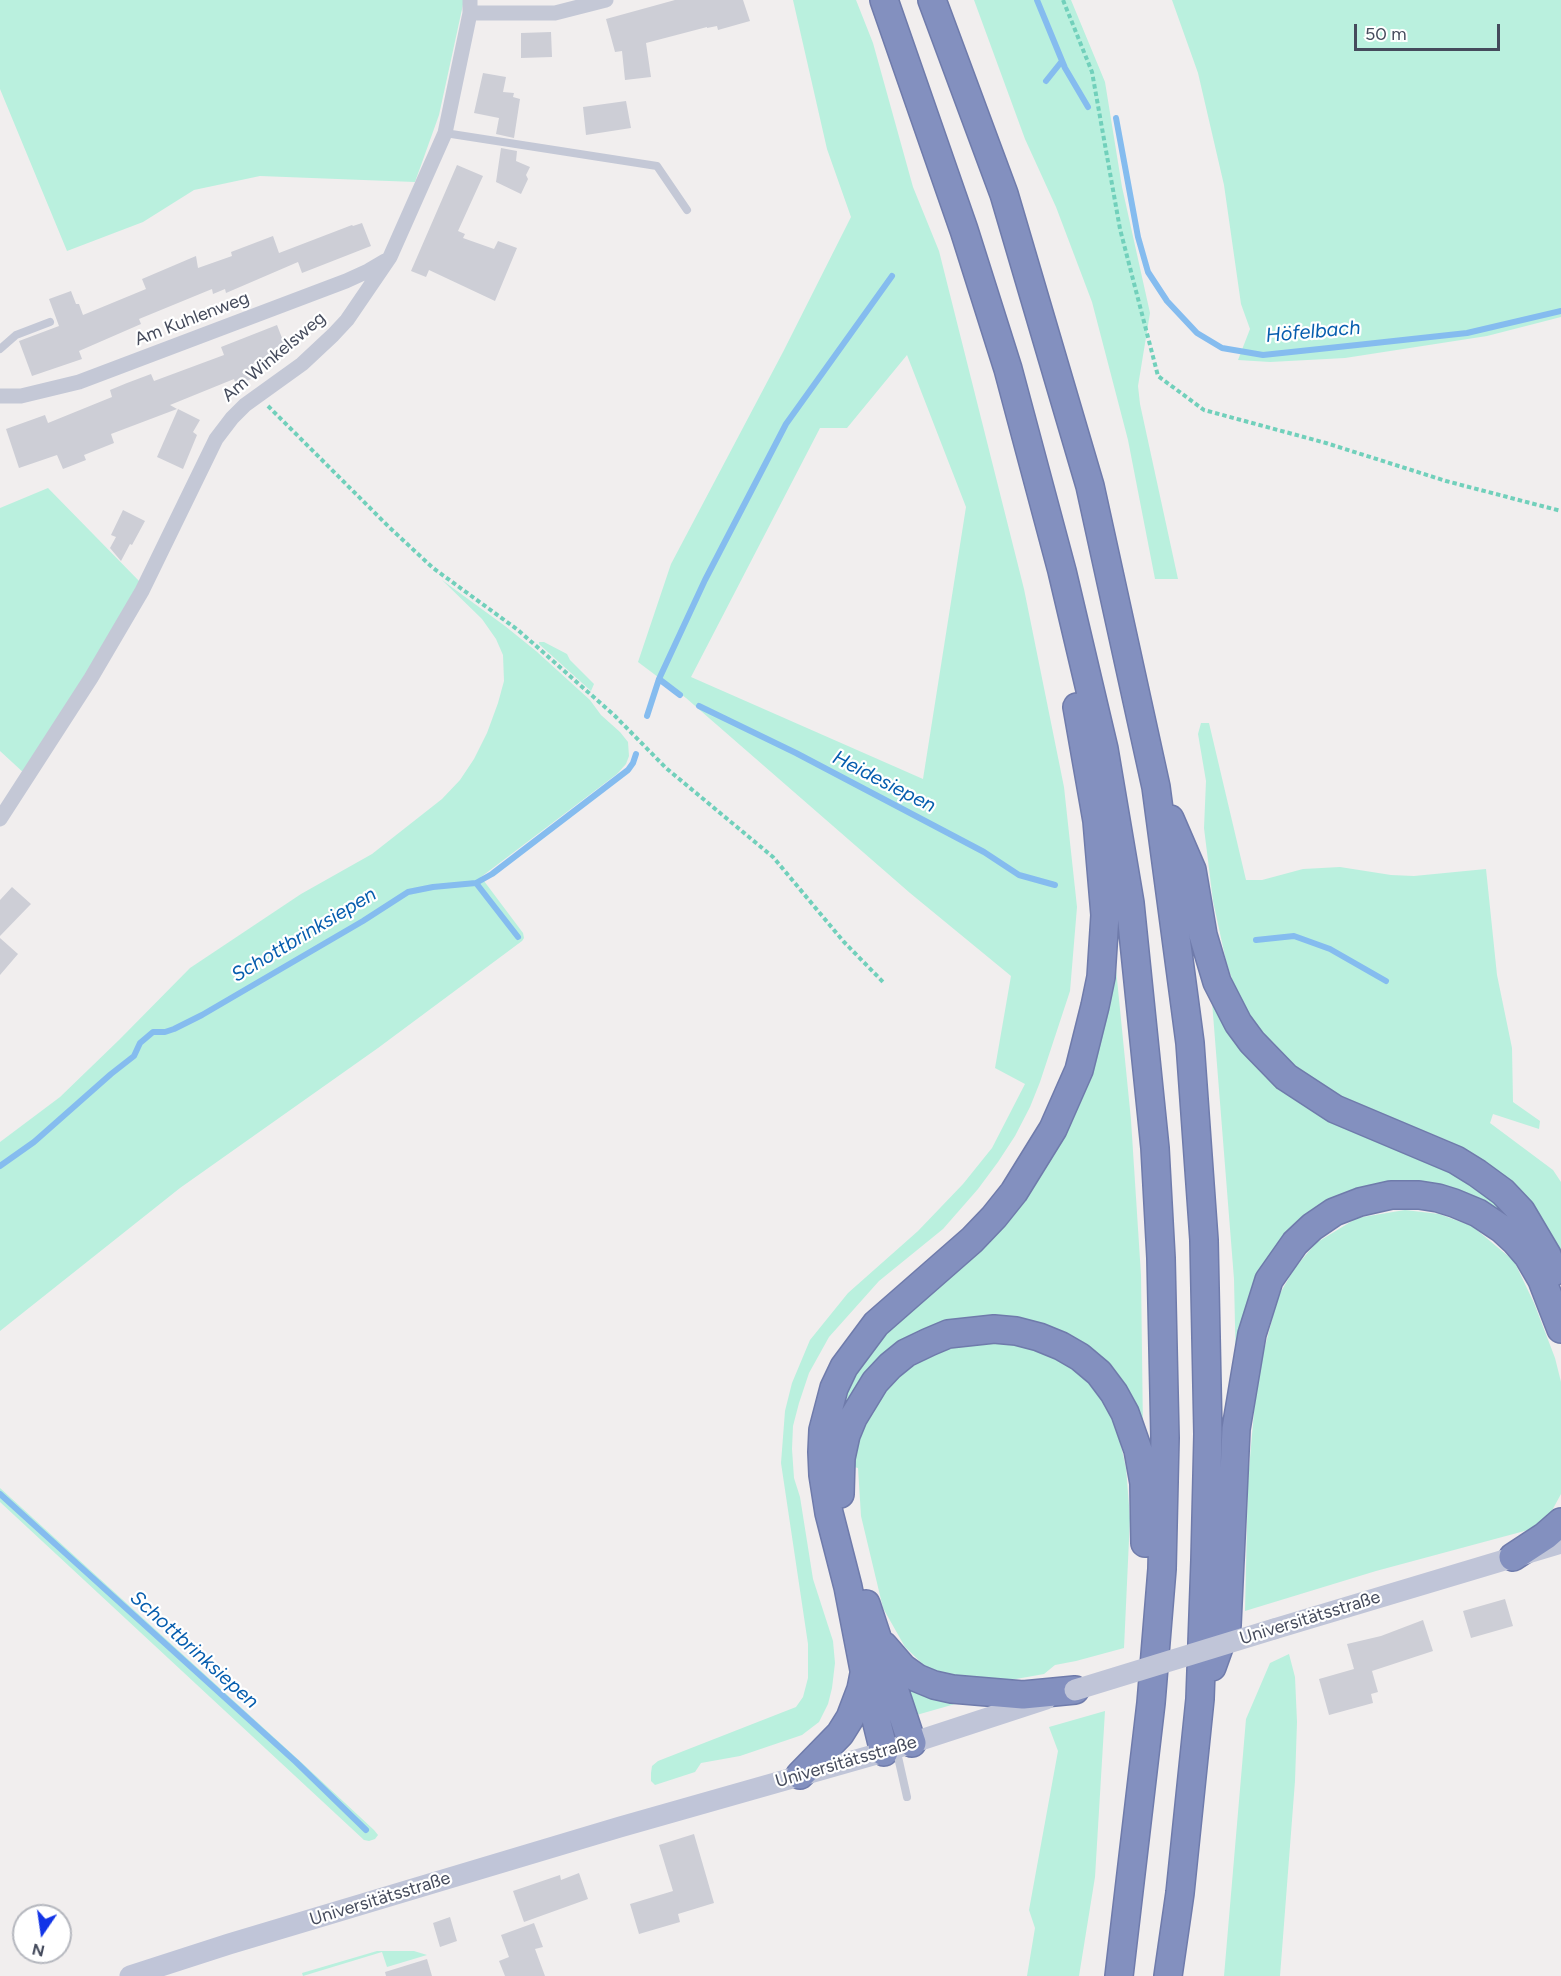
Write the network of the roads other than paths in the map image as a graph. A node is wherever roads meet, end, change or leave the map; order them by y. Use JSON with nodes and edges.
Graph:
{"nodes":[{"id":1,"x":606,"y":0,"type":"edge"},
{"id":2,"x":884,"y":0,"type":"edge"},
{"id":3,"x":932,"y":0,"type":"edge"},
{"id":4,"x":470,"y":6,"type":"edge"},
{"id":5,"x":445,"y":133,"type":"junction"},
{"id":6,"x":687,"y":210,"type":"dead end"},
{"id":7,"x":390,"y":257,"type":"junction"},
{"id":8,"x":50,"y":322,"type":"dead end"},
{"id":9,"x":0,"y":349,"type":"edge"},
{"id":10,"x":0,"y":396,"type":"edge"},
{"id":11,"x":1076,"y":629,"type":"junction"},
{"id":12,"x":1156,"y":787,"type":"junction"},
{"id":13,"x":0,"y":819,"type":"edge"},
{"id":14,"x":1561,"y":1293,"type":"edge"},
{"id":15,"x":1561,"y":1329,"type":"edge"},
{"id":16,"x":1561,"y":1522,"type":"edge"},
{"id":17,"x":1561,"y":1543,"type":"edge"},
{"id":18,"x":1513,"y":1557,"type":"junction"},
{"id":19,"x":878,"y":1637,"type":"junction"},
{"id":20,"x":864,"y":1670,"type":"junction"},
{"id":21,"x":1075,"y":1690,"type":"junction"},
{"id":22,"x":1200,"y":1699,"type":"junction"},
{"id":23,"x":1151,"y":1704,"type":"junction"},
{"id":24,"x":897,"y":1748,"type":"junction"},
{"id":25,"x":800,"y":1775,"type":"junction"},
{"id":26,"x":907,"y":1797,"type":"dead end"},
{"id":27,"x":130,"y":1976,"type":"edge"},
{"id":28,"x":1119,"y":1976,"type":"edge"},
{"id":29,"x":1168,"y":1976,"type":"edge"}],
"edges":[{"from":1,"to":4,"type":"street"},
{"from":2,"to":11,"type":"highway"},
{"from":3,"to":12,"type":"highway"},
{"from":4,"to":5,"type":"street","name":"Am Winkelsweg"},
{"from":5,"to":6,"type":"lane"},
{"from":5,"to":7,"type":"street","name":"Am Winkelsweg"},
{"from":7,"to":10,"type":"street","name":"Am Kuhlenweg"},
{"from":7,"to":13,"type":"street","name":"Am Winkelsweg"},
{"from":8,"to":9,"type":"lane"},
{"from":11,"to":20,"type":"highway"},
{"from":11,"to":23,"type":"highway"},
{"from":12,"to":14,"type":"highway"},
{"from":12,"to":22,"type":"highway"},
{"from":15,"to":22,"type":"highway"},
{"from":16,"to":18,"type":"highway"},
{"from":17,"to":18,"type":"main road","name":"Universitätsstraße"},
{"from":18,"to":21,"type":"main road","name":"Universitätsstraße","bridge":true},
{"from":19,"to":21,"type":"highway"},
{"from":19,"to":23,"type":"highway"},
{"from":19,"to":24,"type":"highway"},
{"from":20,"to":24,"type":"highway"},
{"from":20,"to":25,"type":"highway"},
{"from":21,"to":24,"type":"main road","name":"Universitätsstraße"},
{"from":22,"to":29,"type":"highway"},
{"from":23,"to":28,"type":"highway"},
{"from":24,"to":25,"type":"main road","name":"Universitätsstraße"},
{"from":24,"to":26,"type":"lane"},
{"from":25,"to":27,"type":"main road","name":"Universitätsstraße"}]}
